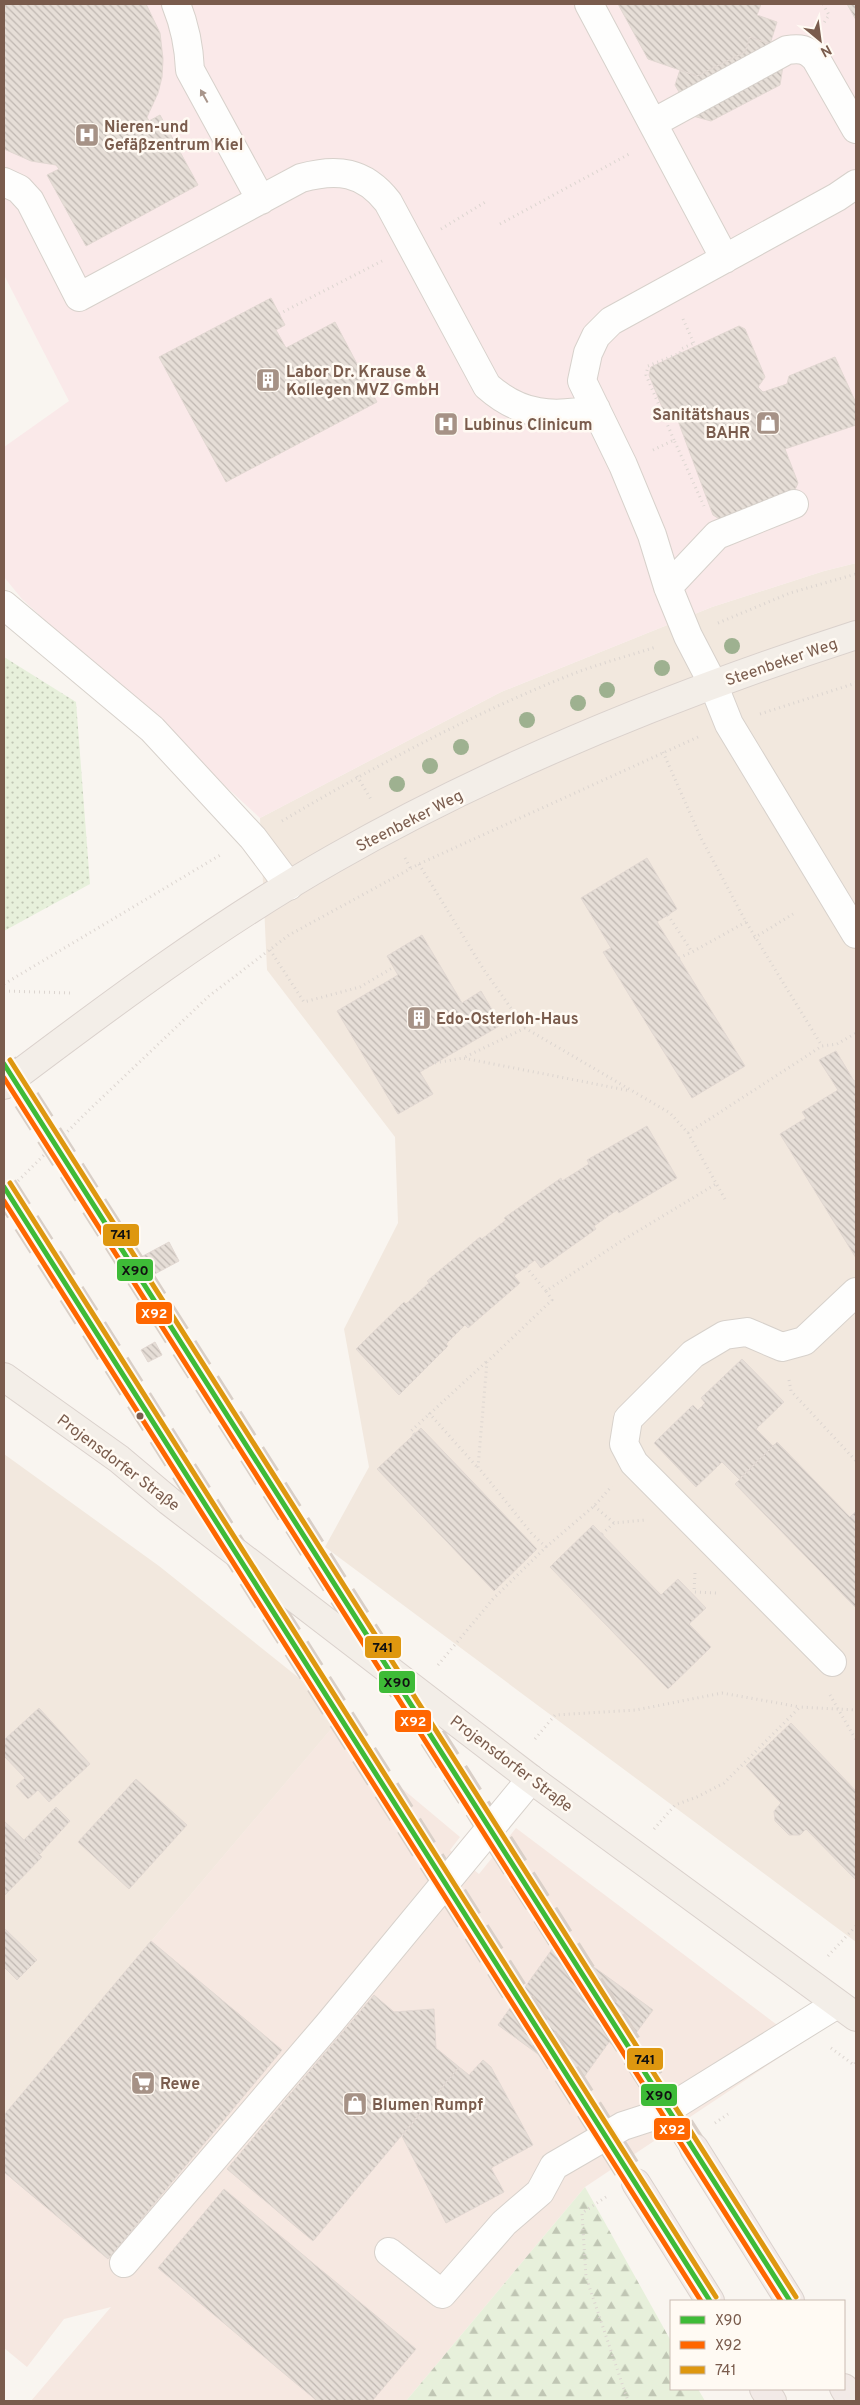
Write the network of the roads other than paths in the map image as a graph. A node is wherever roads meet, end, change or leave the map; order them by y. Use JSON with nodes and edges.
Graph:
{"nodes":[{"id":1,"x":176,"y":4,"type":"edge"},
{"id":2,"x":589,"y":4,"type":"edge"},
{"id":3,"x":653,"y":123,"type":"junction"},
{"id":4,"x":856,"y":129,"type":"edge"},
{"id":5,"x":4,"y":182,"type":"edge"},
{"id":6,"x":850,"y":198,"type":"edge"},
{"id":7,"x":261,"y":200,"type":"junction"},
{"id":8,"x":725,"y":259,"type":"junction"},
{"id":9,"x":596,"y":409,"type":"junction"},
{"id":10,"x":794,"y":504,"type":"dead end"},
{"id":11,"x":668,"y":587,"type":"junction"},
{"id":12,"x":4,"y":605,"type":"edge"},
{"id":13,"x":856,"y":635,"type":"edge"},
{"id":14,"x":713,"y":684,"type":"junction"},
{"id":15,"x":289,"y":886,"type":"junction"},
{"id":16,"x":856,"y":934,"type":"edge"},
{"id":17,"x":4,"y":1085,"type":"edge"},
{"id":18,"x":856,"y":1292,"type":"edge"},
{"id":19,"x":4,"y":1377,"type":"edge"},
{"id":20,"x":832,"y":1662,"type":"dead end"},
{"id":21,"x":522,"y":1772,"type":"junction"},
{"id":22,"x":847,"y":2011,"type":"edge"},
{"id":23,"x":694,"y":2148,"type":"tunnel mouth"},
{"id":24,"x":636,"y":2183,"type":"tunnel mouth"},
{"id":25,"x":389,"y":2252,"type":"dead end"},
{"id":26,"x":124,"y":2263,"type":"dead end"},
{"id":27,"x":709,"y":2300,"type":"edge"},
{"id":28,"x":789,"y":2300,"type":"edge"},
{"id":29,"x":765,"y":2390,"type":"edge"},
{"id":30,"x":845,"y":2390,"type":"edge"},
{"id":31,"x":772,"y":2401,"type":"edge"},
{"id":32,"x":852,"y":2401,"type":"edge"}],
"edges":[{"from":7,"to":1,"type":"lane","one_way":true},
{"from":2,"to":3,"type":"lane"},
{"from":3,"to":4,"type":"lane"},
{"from":3,"to":8,"type":"lane"},
{"from":5,"to":7,"type":"lane"},
{"from":6,"to":8,"type":"lane"},
{"from":7,"to":9,"type":"lane"},
{"from":8,"to":9,"type":"lane"},
{"from":9,"to":11,"type":"lane"},
{"from":10,"to":11,"type":"lane"},
{"from":11,"to":14,"type":"lane"},
{"from":12,"to":15,"type":"lane"},
{"from":13,"to":14,"type":"main road","name":"Steenbeker Weg"},
{"from":14,"to":15,"type":"main road","name":"Steenbeker Weg"},
{"from":14,"to":16,"type":"lane"},
{"from":15,"to":17,"type":"main road","name":"Steenbeker Weg"},
{"from":18,"to":20,"type":"lane"},
{"from":19,"to":21,"type":"main road","name":"Projensdorfer Straße"},
{"from":21,"to":22,"type":"main road","name":"Projensdorfer Straße"},
{"from":21,"to":26,"type":"lane"},
{"from":22,"to":25,"type":"lane"},
{"from":23,"to":28,"type":"highway"},
{"from":24,"to":27,"type":"highway"},
{"from":29,"to":31,"type":"highway"},
{"from":30,"to":32,"type":"highway"}]}
